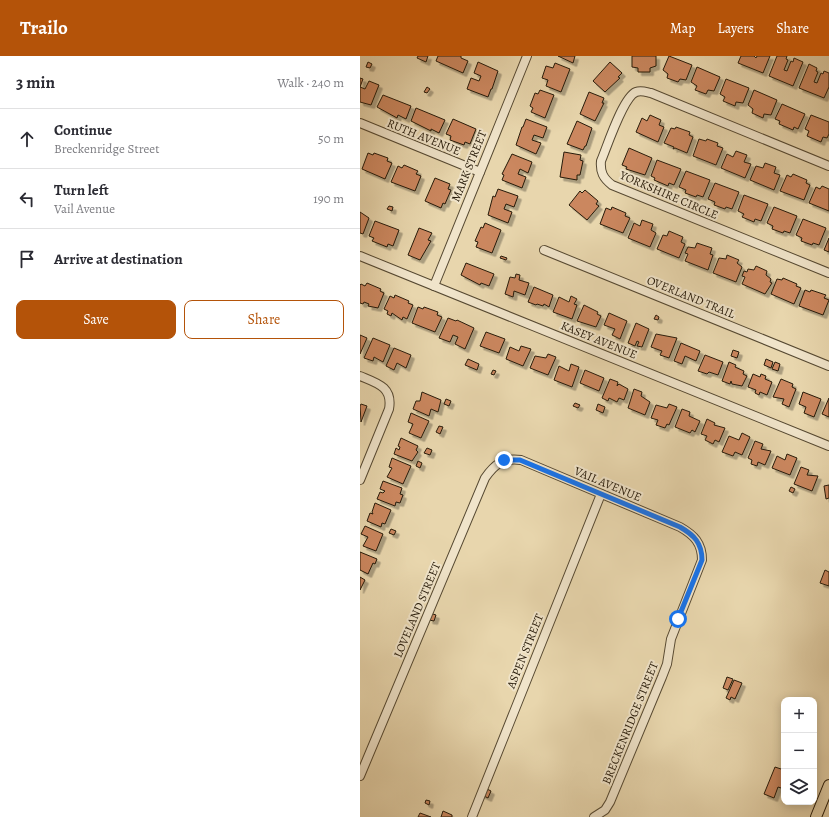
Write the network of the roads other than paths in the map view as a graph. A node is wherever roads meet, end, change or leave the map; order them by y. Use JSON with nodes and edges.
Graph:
{"nodes":[{"id":1,"x":524,"y":57,"type":"edge"},
{"id":2,"x":360,"y":123,"type":"edge"},
{"id":3,"x":829,"y":166,"type":"edge"},
{"id":4,"x":480,"y":172,"type":"junction"},
{"id":5,"x":544,"y":250,"type":"dead end"},
{"id":6,"x":360,"y":256,"type":"edge"},
{"id":7,"x":829,"y":274,"type":"edge"},
{"id":8,"x":434,"y":286,"type":"junction"},
{"id":9,"x":829,"y":366,"type":"edge"},
{"id":10,"x":360,"y":376,"type":"edge"},
{"id":11,"x":829,"y":446,"type":"edge"},
{"id":12,"x":504,"y":460,"type":"joint"},
{"id":13,"x":360,"y":480,"type":"edge"},
{"id":14,"x":601,"y":494,"type":"junction"},
{"id":15,"x":699,"y":541,"type":"joint"},
{"id":16,"x":360,"y":776,"type":"edge"},
{"id":17,"x":829,"y":785,"type":"edge"},
{"id":18,"x":472,"y":817,"type":"edge"},
{"id":19,"x":594,"y":817,"type":"edge"},
{"id":20,"x":816,"y":817,"type":"edge"}],
"edges":[{"from":1,"to":4,"type":"street","name":"MARK STREET"},
{"from":2,"to":4,"type":"street","name":"RUTH AVENUE"},
{"from":3,"to":7,"type":"street","name":"YORKSHIRE CIRCLE"},
{"from":4,"to":8,"type":"street","name":"MARK STREET"},
{"from":5,"to":9,"type":"street","name":"OVERLAND TRAIL"},
{"from":6,"to":8,"type":"street","name":"KASEY AVENUE"},
{"from":8,"to":11,"type":"street","name":"KASEY AVENUE"},
{"from":10,"to":13,"type":"street"},
{"from":12,"to":14,"type":"street","name":"VAIL AVENUE"},
{"from":12,"to":16,"type":"street","name":"LOVELAND STREET"},
{"from":14,"to":15,"type":"street","name":"VAIL AVENUE"},
{"from":14,"to":18,"type":"street","name":"ASPEN STREET"},
{"from":15,"to":19,"type":"street","name":"BRECKENRIDGE STREET"},
{"from":17,"to":20,"type":"main road"}]}
